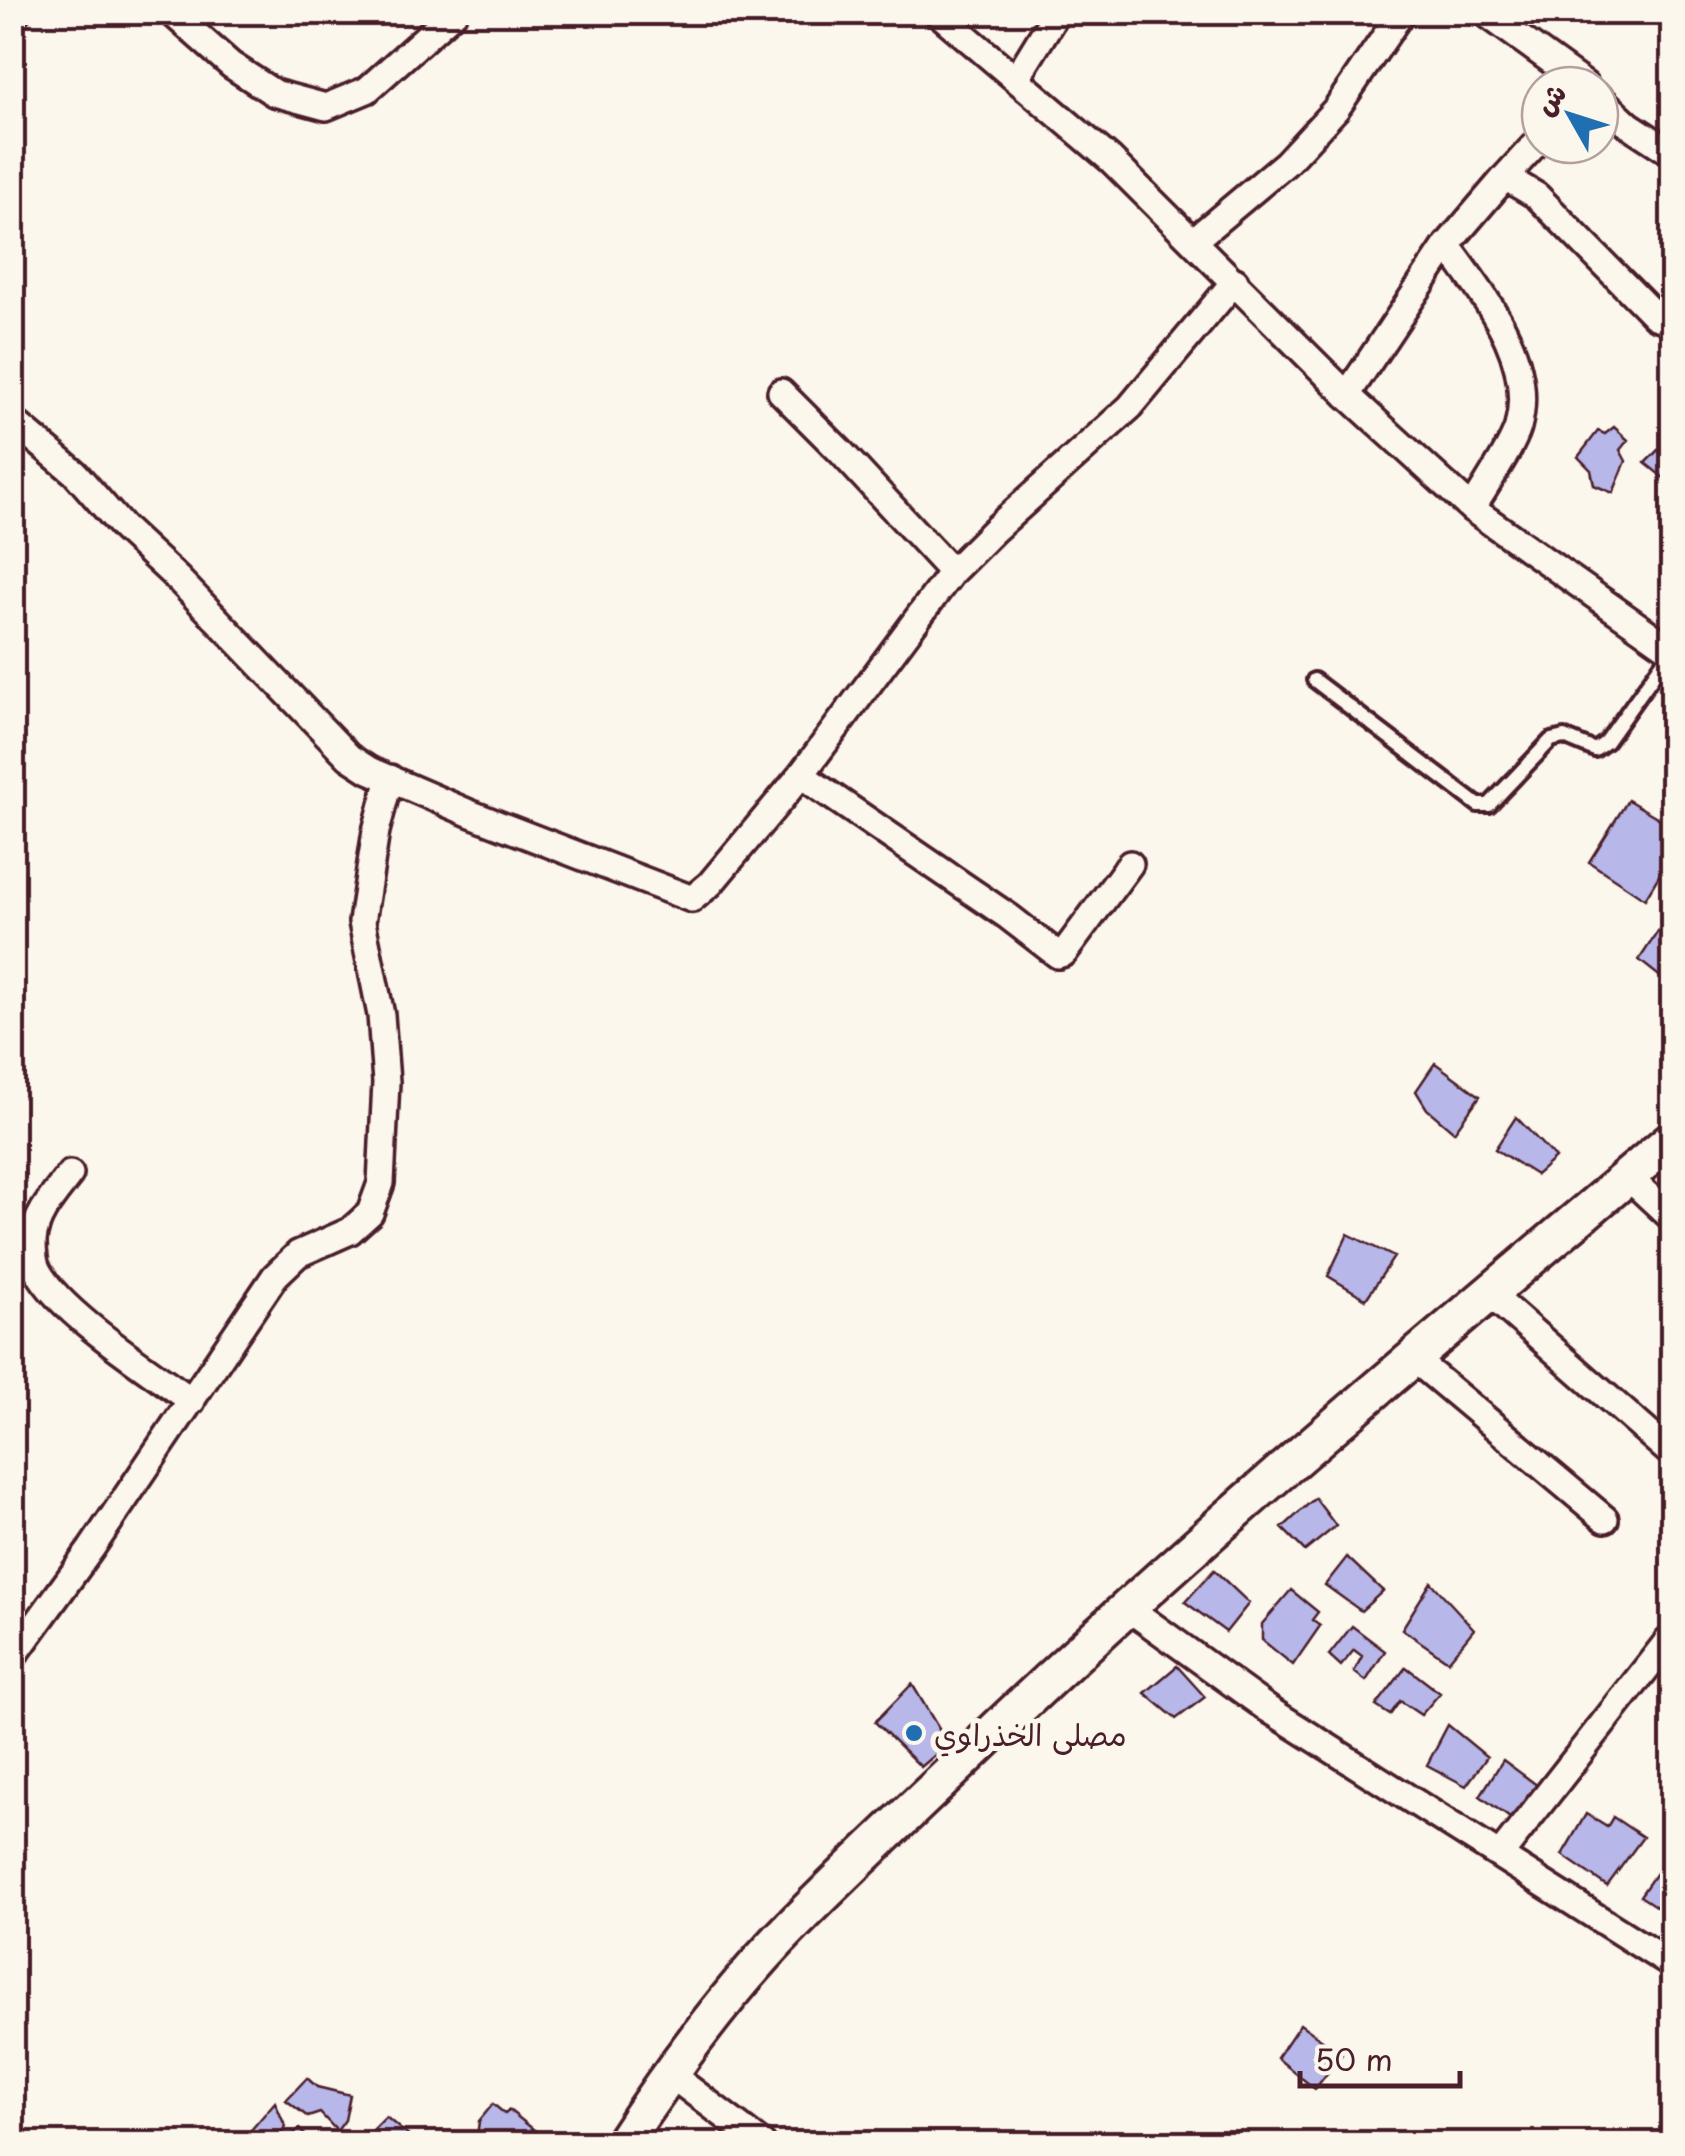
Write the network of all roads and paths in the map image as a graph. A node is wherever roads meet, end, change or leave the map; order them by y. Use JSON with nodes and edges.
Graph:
{"nodes":[{"id":1,"x":171,"y":12,"type":"edge"},
{"id":2,"x":454,"y":12,"type":"edge"},
{"id":3,"x":937,"y":12,"type":"edge"},
{"id":4,"x":1057,"y":12,"type":"edge"},
{"id":5,"x":1402,"y":12,"type":"edge"},
{"id":6,"x":1484,"y":12,"type":"edge"},
{"id":7,"x":1557,"y":65,"type":"edge"},
{"id":8,"x":1016,"y":79,"type":"junction"},
{"id":9,"x":1620,"y":117,"type":"edge"},
{"id":10,"x":1672,"y":153,"type":"edge"},
{"id":11,"x":1520,"y":161,"type":"edge"},
{"id":12,"x":1505,"y":178,"type":"junction"},
{"id":13,"x":1193,"y":241,"type":"junction"},
{"id":14,"x":1446,"y":245,"type":"junction"},
{"id":15,"x":1236,"y":281,"type":"junction"},
{"id":16,"x":1672,"y":318,"type":"edge"},
{"id":17,"x":781,"y":392,"type":"dead end"},
{"id":18,"x":1347,"y":395,"type":"junction"},
{"id":19,"x":12,"y":420,"type":"edge"},
{"id":20,"x":1472,"y":508,"type":"junction"},
{"id":21,"x":952,"y":572,"type":"junction"},
{"id":22,"x":1672,"y":650,"type":"edge"},
{"id":23,"x":1314,"y":680,"type":"dead end"},
{"id":24,"x":800,"y":775,"type":"junction"},
{"id":25,"x":390,"y":778,"type":"junction"},
{"id":26,"x":1130,"y":864,"type":"dead end"},
{"id":27,"x":1672,"y":1139,"type":"edge"},
{"id":28,"x":70,"y":1174,"type":"dead end"},
{"id":29,"x":1628,"y":1176,"type":"junction"},
{"id":30,"x":1672,"y":1218,"type":"edge"},
{"id":31,"x":1489,"y":1293,"type":"junction"},
{"id":32,"x":1414,"y":1358,"type":"junction"},
{"id":33,"x":192,"y":1401,"type":"junction"},
{"id":34,"x":1672,"y":1454,"type":"edge"},
{"id":35,"x":1605,"y":1519,"type":"dead end"},
{"id":36,"x":1128,"y":1608,"type":"junction"},
{"id":37,"x":1667,"y":1642,"type":"dead end"},
{"id":38,"x":12,"y":1658,"type":"edge"},
{"id":39,"x":1500,"y":1855,"type":"junction"},
{"id":40,"x":1672,"y":1965,"type":"edge"},
{"id":41,"x":670,"y":2074,"type":"junction"},
{"id":42,"x":622,"y":2144,"type":"edge"},
{"id":43,"x":762,"y":2144,"type":"edge"}],
"edges":[{"from":1,"to":2,"type":"street"},
{"from":3,"to":8,"type":"street"},
{"from":4,"to":8,"type":"street"},
{"from":5,"to":13,"type":"street"},
{"from":6,"to":7,"type":"street"},
{"from":8,"to":13,"type":"street"},
{"from":9,"to":10,"type":"street"},
{"from":11,"to":12,"type":"street"},
{"from":12,"to":14,"type":"street"},
{"from":12,"to":16,"type":"street"},
{"from":13,"to":15,"type":"street"},
{"from":14,"to":18,"type":"street"},
{"from":14,"to":20,"type":"street"},
{"from":15,"to":18,"type":"street"},
{"from":15,"to":21,"type":"street"},
{"from":17,"to":21,"type":"street"},
{"from":18,"to":20,"type":"street"},
{"from":19,"to":25,"type":"street"},
{"from":20,"to":22,"type":"street"},
{"from":21,"to":24,"type":"street"},
{"from":22,"to":23,"type":"lane"},
{"from":24,"to":25,"type":"street"},
{"from":24,"to":26,"type":"street"},
{"from":25,"to":33,"type":"street"},
{"from":27,"to":29,"type":"street"},
{"from":28,"to":33,"type":"street"},
{"from":29,"to":30,"type":"street"},
{"from":29,"to":31,"type":"street"},
{"from":31,"to":32,"type":"street"},
{"from":31,"to":34,"type":"street"},
{"from":32,"to":35,"type":"street"},
{"from":32,"to":36,"type":"street"},
{"from":33,"to":38,"type":"street"},
{"from":36,"to":39,"type":"street"},
{"from":36,"to":41,"type":"street"},
{"from":37,"to":39,"type":"street"},
{"from":39,"to":40,"type":"street"},
{"from":41,"to":42,"type":"street"},
{"from":41,"to":43,"type":"street"}]}
